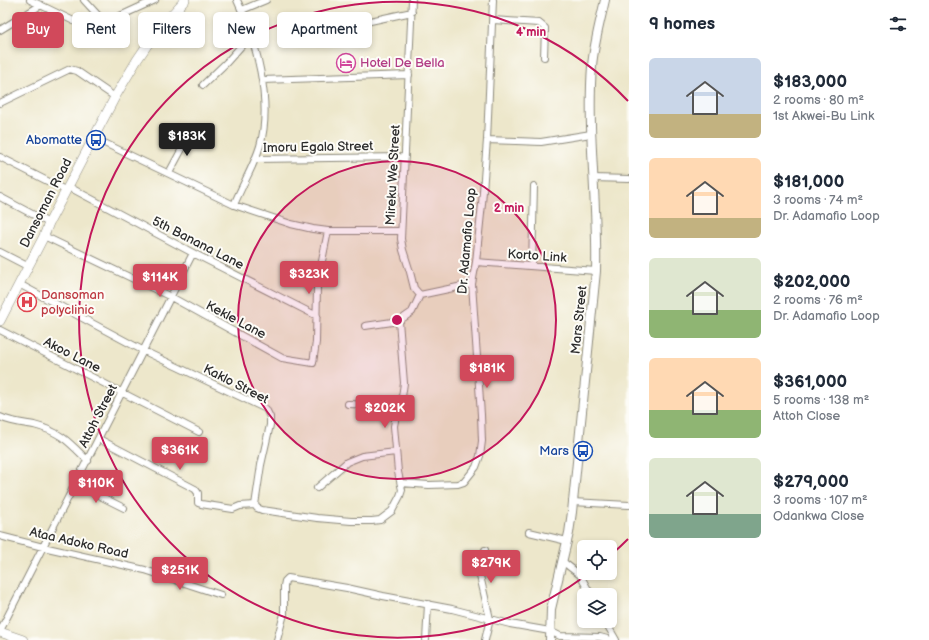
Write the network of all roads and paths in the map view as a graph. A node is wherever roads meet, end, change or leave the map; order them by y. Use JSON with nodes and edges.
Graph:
{"nodes":[{"id":1,"x":30,"y":0,"type":"edge"},
{"id":2,"x":84,"y":0,"type":"edge"},
{"id":3,"x":155,"y":0,"type":"edge"},
{"id":4,"x":185,"y":0,"type":"edge"},
{"id":5,"x":237,"y":0,"type":"edge"},
{"id":6,"x":266,"y":0,"type":"edge"},
{"id":7,"x":412,"y":0,"type":"edge"},
{"id":8,"x":493,"y":0,"type":"edge"},
{"id":9,"x":605,"y":0,"type":"edge"},
{"id":10,"x":41,"y":5,"type":"junction"},
{"id":11,"x":242,"y":10,"type":"joint"},
{"id":12,"x":95,"y":12,"type":"edge"},
{"id":13,"x":129,"y":12,"type":"edge"},
{"id":14,"x":412,"y":12,"type":"junction"},
{"id":15,"x":72,"y":20,"type":"edge"},
{"id":16,"x":493,"y":20,"type":"junction"},
{"id":17,"x":372,"y":21,"type":"edge"},
{"id":18,"x":0,"y":30,"type":"edge"},
{"id":19,"x":239,"y":48,"type":"edge"},
{"id":20,"x":254,"y":48,"type":"edge"},
{"id":21,"x":544,"y":57,"type":"dead end"},
{"id":22,"x":409,"y":75,"type":"junction"},
{"id":23,"x":262,"y":80,"type":"junction"},
{"id":24,"x":203,"y":85,"type":"dead end"},
{"id":25,"x":116,"y":97,"type":"junction"},
{"id":26,"x":0,"y":103,"type":"edge"},
{"id":27,"x":190,"y":134,"type":"dead end"},
{"id":28,"x":591,"y":134,"type":"junction"},
{"id":29,"x":94,"y":138,"type":"junction"},
{"id":30,"x":487,"y":140,"type":"junction"},
{"id":31,"x":0,"y":157,"type":"edge"},
{"id":32,"x":405,"y":157,"type":"junction"},
{"id":33,"x":255,"y":159,"type":"junction"},
{"id":34,"x":169,"y":172,"type":"junction"},
{"id":35,"x":593,"y":178,"type":"junction"},
{"id":36,"x":629,"y":179,"type":"edge"},
{"id":37,"x":534,"y":186,"type":"dead end"},
{"id":38,"x":68,"y":189,"type":"junction"},
{"id":39,"x":0,"y":197,"type":"edge"},
{"id":40,"x":234,"y":205,"type":"junction"},
{"id":41,"x":50,"y":223,"type":"junction"},
{"id":42,"x":328,"y":231,"type":"junction"},
{"id":43,"x":401,"y":231,"type":"junction"},
{"id":44,"x":44,"y":236,"type":"junction"},
{"id":45,"x":0,"y":252,"type":"edge"},
{"id":46,"x":193,"y":253,"type":"junction"},
{"id":47,"x":476,"y":262,"type":"junction"},
{"id":48,"x":532,"y":266,"type":"junction"},
{"id":49,"x":29,"y":267,"type":"junction"},
{"id":50,"x":596,"y":271,"type":"junction"},
{"id":51,"x":19,"y":284,"type":"junction"},
{"id":52,"x":472,"y":284,"type":"junction"},
{"id":53,"x":420,"y":295,"type":"junction"},
{"id":54,"x":171,"y":298,"type":"junction"},
{"id":55,"x":3,"y":308,"type":"edge"},
{"id":56,"x":317,"y":316,"type":"junction"},
{"id":57,"x":0,"y":321,"type":"edge"},
{"id":58,"x":399,"y":321,"type":"junction"},
{"id":59,"x":365,"y":326,"type":"dead end"},
{"id":60,"x":0,"y":330,"type":"edge"},
{"id":61,"x":144,"y":351,"type":"junction"},
{"id":62,"x":122,"y":393,"type":"junction"},
{"id":63,"x":348,"y":404,"type":"dead end"},
{"id":64,"x":398,"y":406,"type":"junction"},
{"id":65,"x":0,"y":417,"type":"edge"},
{"id":66,"x":198,"y":432,"type":"dead end"},
{"id":67,"x":99,"y":439,"type":"junction"},
{"id":68,"x":396,"y":452,"type":"junction"},
{"id":69,"x":88,"y":461,"type":"junction"},
{"id":70,"x":401,"y":483,"type":"junction"},
{"id":71,"x":76,"y":484,"type":"junction"},
{"id":72,"x":317,"y":488,"type":"dead end"},
{"id":73,"x":572,"y":502,"type":"junction"},
{"id":74,"x":255,"y":505,"type":"junction"},
{"id":75,"x":629,"y":505,"type":"edge"},
{"id":76,"x":124,"y":508,"type":"dead end"},
{"id":77,"x":529,"y":532,"type":"dead end"},
{"id":78,"x":0,"y":536,"type":"edge"},
{"id":79,"x":567,"y":541,"type":"junction"},
{"id":80,"x":43,"y":547,"type":"junction"},
{"id":81,"x":485,"y":550,"type":"dead end"},
{"id":82,"x":562,"y":561,"type":"junction"},
{"id":83,"x":587,"y":588,"type":"edge"},
{"id":84,"x":221,"y":595,"type":"dead end"},
{"id":85,"x":428,"y":604,"type":"junction"},
{"id":86,"x":490,"y":619,"type":"junction"},
{"id":87,"x":609,"y":628,"type":"edge"},
{"id":88,"x":550,"y":631,"type":"junction"},
{"id":89,"x":0,"y":632,"type":"edge"},
{"id":90,"x":23,"y":640,"type":"edge"},
{"id":91,"x":277,"y":640,"type":"edge"},
{"id":92,"x":426,"y":640,"type":"edge"},
{"id":93,"x":485,"y":640,"type":"edge"},
{"id":94,"x":550,"y":640,"type":"edge"},
{"id":95,"x":611,"y":640,"type":"edge"},
{"id":96,"x":616,"y":640,"type":"edge"}],
"edges":[{"from":1,"to":10,"type":"street"},
{"from":2,"to":12,"type":"street"},
{"from":3,"to":13,"type":"street"},
{"from":4,"to":25,"type":"main road","name":"Dansoman Road"},
{"from":5,"to":11,"type":"street"},
{"from":6,"to":11,"type":"street"},
{"from":7,"to":14,"type":"street","name":"Mireku We Street"},
{"from":8,"to":16,"type":"street","name":"Dr. Adamafio Loop"},
{"from":9,"to":28,"type":"street","name":"Mars Street"},
{"from":10,"to":15,"type":"street"},
{"from":10,"to":18,"type":"street"},
{"from":14,"to":17,"type":"street"},
{"from":14,"to":22,"type":"street","name":"Mireku We Street"},
{"from":16,"to":21,"type":"street"},
{"from":16,"to":30,"type":"street","name":"Dr. Adamafio Loop"},
{"from":19,"to":24,"type":"street"},
{"from":20,"to":23,"type":"street"},
{"from":22,"to":23,"type":"street"},
{"from":22,"to":32,"type":"street","name":"Mireku We Street"},
{"from":23,"to":33,"type":"street"},
{"from":25,"to":26,"type":"street"},
{"from":25,"to":29,"type":"main road","name":"Dansoman Road"},
{"from":27,"to":34,"type":"street"},
{"from":28,"to":30,"type":"street"},
{"from":28,"to":35,"type":"street","name":"Mars Street"},
{"from":29,"to":34,"type":"street"},
{"from":29,"to":38,"type":"main road","name":"Dansoman Road"},
{"from":30,"to":47,"type":"street","name":"Dr. Adamafio Loop"},
{"from":31,"to":38,"type":"street","name":"5th Banana Lane"},
{"from":32,"to":33,"type":"street","name":"Imoru Egala Street"},
{"from":32,"to":43,"type":"street","name":"Mireku We Street"},
{"from":33,"to":40,"type":"street"},
{"from":34,"to":40,"type":"street"},
{"from":35,"to":36,"type":"street"},
{"from":35,"to":50,"type":"street","name":"Mars Street"},
{"from":37,"to":48,"type":"street"},
{"from":38,"to":41,"type":"main road","name":"Dansoman Road"},
{"from":38,"to":46,"type":"street","name":"5th Banana Lane"},
{"from":39,"to":41,"type":"street"},
{"from":40,"to":42,"type":"street"},
{"from":41,"to":44,"type":"main road","name":"Dansoman Road"},
{"from":42,"to":43,"type":"street"},
{"from":42,"to":56,"type":"street"},
{"from":43,"to":53,"type":"street","name":"Mireku We Street"},
{"from":44,"to":49,"type":"main road","name":"Dansoman Road"},
{"from":44,"to":54,"type":"street","name":"Kekle Lane"},
{"from":45,"to":49,"type":"street"},
{"from":46,"to":54,"type":"street","name":"Attoh Street"},
{"from":46,"to":56,"type":"street","name":"5th Banana Lane"},
{"from":47,"to":48,"type":"street","name":"Korto Link"},
{"from":47,"to":52,"type":"street","name":"Dr. Adamafio Loop"},
{"from":48,"to":50,"type":"street","name":"Korto Link"},
{"from":49,"to":51,"type":"main road","name":"Dansoman Road"},
{"from":50,"to":73,"type":"street","name":"Mars Street"},
{"from":51,"to":55,"type":"main road","name":"Dansoman Road"},
{"from":51,"to":61,"type":"street","name":"Kaklo Street"},
{"from":52,"to":53,"type":"street"},
{"from":52,"to":70,"type":"street","name":"Dr. Adamafio Loop"},
{"from":53,"to":58,"type":"street"},
{"from":54,"to":56,"type":"street","name":"Kekle Lane"},
{"from":54,"to":61,"type":"street","name":"Attoh Street"},
{"from":55,"to":57,"type":"main road","name":"Dansoman Road"},
{"from":58,"to":59,"type":"street"},
{"from":58,"to":64,"type":"street"},
{"from":60,"to":62,"type":"street","name":"Akoo Lane"},
{"from":61,"to":62,"type":"street","name":"Attoh Street"},
{"from":61,"to":74,"type":"street","name":"Kaklo Street"},
{"from":62,"to":66,"type":"street","name":"Akoo Lane"},
{"from":62,"to":67,"type":"street","name":"Attoh Street"},
{"from":63,"to":64,"type":"street"},
{"from":64,"to":68,"type":"street"},
{"from":65,"to":69,"type":"street"},
{"from":67,"to":69,"type":"street","name":"Attoh Street"},
{"from":67,"to":74,"type":"street"},
{"from":68,"to":70,"type":"street"},
{"from":68,"to":72,"type":"street"},
{"from":69,"to":71,"type":"street","name":"Attoh Street"},
{"from":70,"to":74,"type":"street"},
{"from":71,"to":76,"type":"street"},
{"from":71,"to":80,"type":"street","name":"Attoh Street"},
{"from":73,"to":75,"type":"street"},
{"from":73,"to":79,"type":"street","name":"Mars Street"},
{"from":77,"to":79,"type":"street"},
{"from":78,"to":80,"type":"street","name":"Ataa Adoko Road"},
{"from":79,"to":82,"type":"street","name":"Mars Street"},
{"from":80,"to":84,"type":"street","name":"Ataa Adoko Road"},
{"from":80,"to":89,"type":"street","name":"Attoh Street"},
{"from":81,"to":86,"type":"street"},
{"from":82,"to":83,"type":"street"},
{"from":82,"to":88,"type":"street","name":"Mars Street"},
{"from":85,"to":86,"type":"street"},
{"from":85,"to":91,"type":"street"},
{"from":85,"to":92,"type":"street"},
{"from":86,"to":88,"type":"street"},
{"from":86,"to":93,"type":"street"},
{"from":87,"to":96,"type":"street"},
{"from":88,"to":94,"type":"street","name":"Mars Street"},
{"from":88,"to":95,"type":"street"},
{"from":89,"to":90,"type":"main road"}]}
